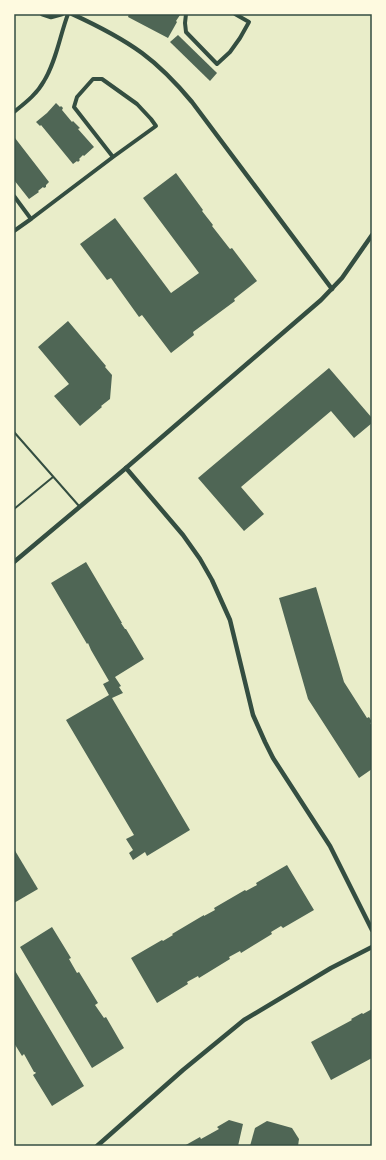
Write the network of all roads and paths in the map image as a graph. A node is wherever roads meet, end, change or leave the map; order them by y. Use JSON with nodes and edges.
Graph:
{"nodes":[{"id":1,"x":42,"y":14,"type":"edge"},
{"id":2,"x":62,"y":14,"type":"edge"},
{"id":3,"x":68,"y":14,"type":"edge"},
{"id":4,"x":72,"y":14,"type":"edge"},
{"id":5,"x":186,"y":14,"type":"edge"},
{"id":6,"x":235,"y":14,"type":"edge"},
{"id":7,"x":14,"y":112,"type":"edge"},
{"id":8,"x":112,"y":156,"type":"junction"},
{"id":9,"x":14,"y":196,"type":"edge"},
{"id":10,"x":31,"y":219,"type":"junction"},
{"id":11,"x":14,"y":231,"type":"edge"},
{"id":12,"x":372,"y":235,"type":"edge"},
{"id":13,"x":332,"y":289,"type":"junction"},
{"id":14,"x":14,"y":432,"type":"edge"},
{"id":15,"x":126,"y":468,"type":"junction"},
{"id":16,"x":53,"y":477,"type":"junction"},
{"id":17,"x":80,"y":507,"type":"junction"},
{"id":18,"x":14,"y":509,"type":"edge"},
{"id":19,"x":14,"y":562,"type":"edge"},
{"id":20,"x":372,"y":930,"type":"edge"},
{"id":21,"x":372,"y":947,"type":"edge"},
{"id":22,"x":97,"y":1146,"type":"edge"}],
"edges":[{"from":1,"to":2,"type":"street"},
{"from":3,"to":7,"type":"street"},
{"from":4,"to":13,"type":"street"},
{"from":5,"to":6,"type":"street"},
{"from":8,"to":8,"type":"street"},
{"from":8,"to":10,"type":"street"},
{"from":9,"to":10,"type":"street"},
{"from":10,"to":11,"type":"street"},
{"from":12,"to":13,"type":"street"},
{"from":13,"to":15,"type":"street"},
{"from":14,"to":16,"type":"lane"},
{"from":15,"to":17,"type":"street"},
{"from":15,"to":20,"type":"street"},
{"from":16,"to":17,"type":"lane"},
{"from":16,"to":18,"type":"lane"},
{"from":17,"to":19,"type":"street"},
{"from":21,"to":22,"type":"street"}]}
